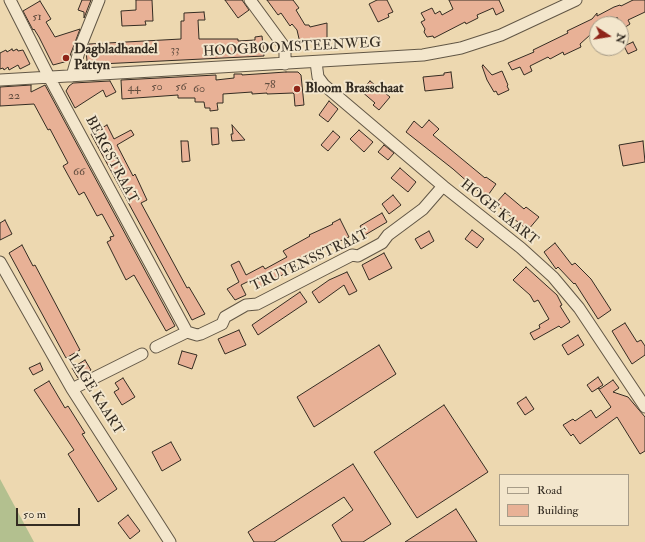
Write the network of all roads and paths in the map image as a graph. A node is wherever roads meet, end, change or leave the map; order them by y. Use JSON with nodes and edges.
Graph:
{"nodes":[{"id":1,"x":10,"y":0,"type":"edge"},
{"id":2,"x":99,"y":0,"type":"edge"},
{"id":3,"x":250,"y":0,"type":"edge"},
{"id":4,"x":576,"y":0,"type":"edge"},
{"id":5,"x":316,"y":62,"type":"junction"},
{"id":6,"x":285,"y":64,"type":"junction"},
{"id":7,"x":72,"y":76,"type":"junction"},
{"id":8,"x":49,"y":77,"type":"junction"},
{"id":9,"x":0,"y":80,"type":"edge"},
{"id":10,"x":443,"y":186,"type":"junction"},
{"id":11,"x":0,"y":262,"type":"edge"},
{"id":12,"x":187,"y":332,"type":"junction"},
{"id":13,"x":156,"y":347,"type":"dead end"},
{"id":14,"x":142,"y":354,"type":"dead end"},
{"id":15,"x":72,"y":389,"type":"junction"},
{"id":16,"x":645,"y":408,"type":"edge"},
{"id":17,"x":170,"y":542,"type":"edge"}],
"edges":[{"from":1,"to":8,"type":"street","name":"BERGSTRAAT"},
{"from":2,"to":7,"type":"street"},
{"from":3,"to":6,"type":"street"},
{"from":4,"to":5,"type":"street","name":"HOOGBOOMSTEENWEG"},
{"from":5,"to":6,"type":"street","name":"HOOGBOOMSTEENWEG"},
{"from":5,"to":10,"type":"street","name":"HOGE KAART"},
{"from":6,"to":7,"type":"street","name":"HOOGBOOMSTEENWEG"},
{"from":7,"to":8,"type":"street","name":"HOOGBOOMSTEENWEG"},
{"from":8,"to":9,"type":"street","name":"HOOGBOOMSTEENWEG"},
{"from":8,"to":12,"type":"street","name":"BERGSTRAAT"},
{"from":10,"to":12,"type":"street","name":"TRUYENSSTRAAT"},
{"from":10,"to":16,"type":"street","name":"HOGE KAART"},
{"from":11,"to":15,"type":"street","name":"LAGE KAART"},
{"from":12,"to":13,"type":"street","name":"TRUYENSSTRAAT"},
{"from":14,"to":15,"type":"street"},
{"from":15,"to":17,"type":"street","name":"LAGE KAART"}]}
